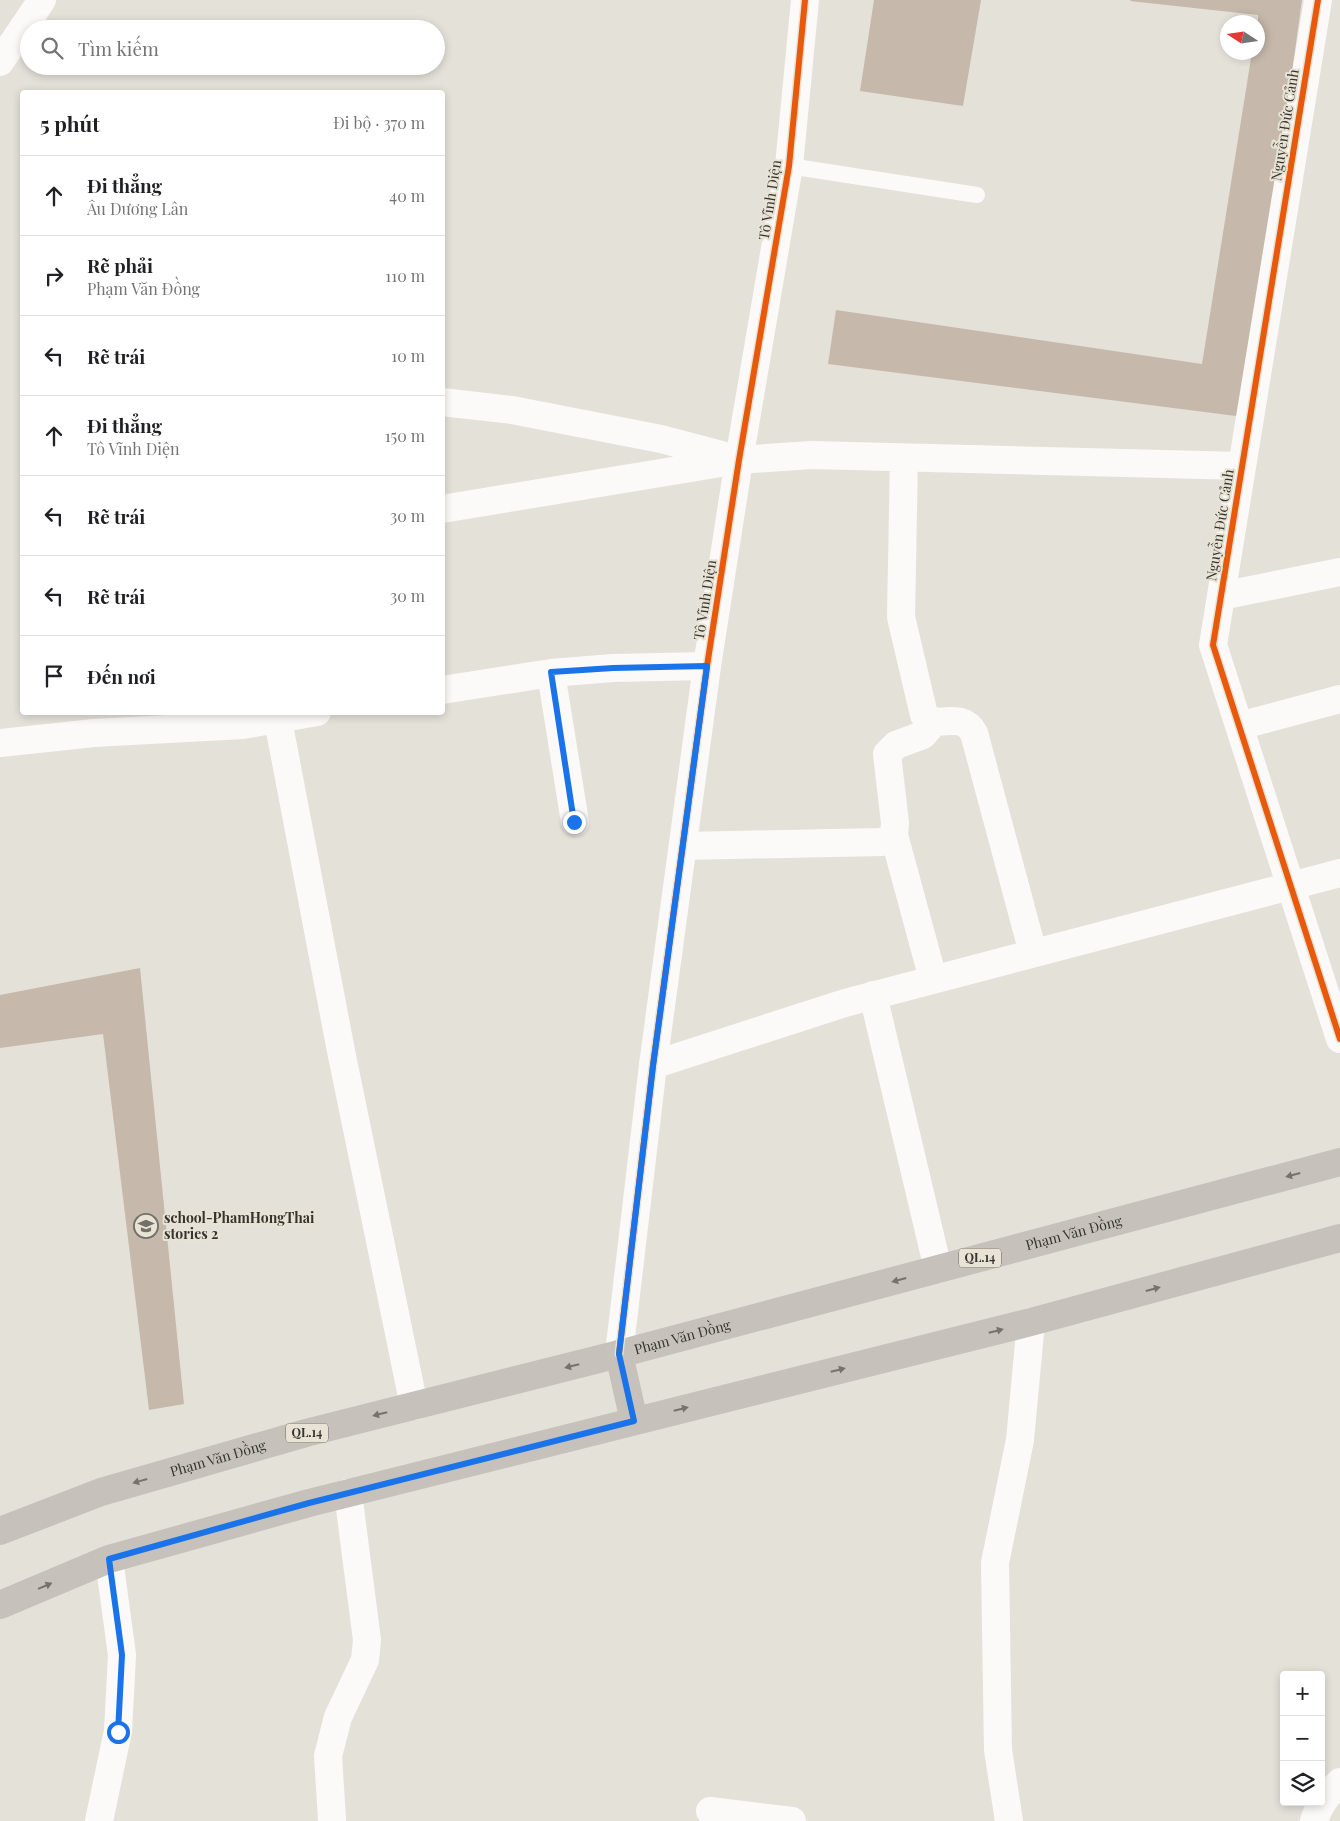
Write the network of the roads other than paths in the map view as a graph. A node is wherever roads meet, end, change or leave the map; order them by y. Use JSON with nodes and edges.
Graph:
{"nodes":[{"id":1,"x":42,"y":0,"type":"edge"},
{"id":2,"x":805,"y":0,"type":"edge"},
{"id":3,"x":1318,"y":0,"type":"edge"},
{"id":4,"x":28,"y":20,"type":"edge"},
{"id":5,"x":20,"y":32,"type":"edge"},
{"id":6,"x":0,"y":62,"type":"edge"},
{"id":7,"x":789,"y":166,"type":"junction"},
{"id":8,"x":976,"y":195,"type":"dead end"},
{"id":9,"x":445,"y":402,"type":"edge"},
{"id":10,"x":904,"y":458,"type":"junction"},
{"id":11,"x":739,"y":460,"type":"junction"},
{"id":12,"x":1242,"y":466,"type":"junction"},
{"id":13,"x":445,"y":509,"type":"edge"},
{"id":14,"x":1340,"y":572,"type":"edge"},
{"id":15,"x":1221,"y":596,"type":"junction"},
{"id":16,"x":707,"y":666,"type":"junction"},
{"id":17,"x":551,"y":672,"type":"junction"},
{"id":18,"x":445,"y":690,"type":"edge"},
{"id":19,"x":1340,"y":699,"type":"edge"},
{"id":20,"x":302,"y":715,"type":"edge"},
{"id":21,"x":242,"y":719,"type":"edge"},
{"id":22,"x":278,"y":720,"type":"junction"},
{"id":23,"x":934,"y":722,"type":"junction"},
{"id":24,"x":94,"y":723,"type":"edge"},
{"id":25,"x":1239,"y":726,"type":"junction"},
{"id":26,"x":0,"y":743,"type":"edge"},
{"id":27,"x":574,"y":822,"type":"dead end"},
{"id":28,"x":894,"y":835,"type":"junction"},
{"id":29,"x":683,"y":846,"type":"junction"},
{"id":30,"x":1340,"y":873,"type":"edge"},
{"id":31,"x":1290,"y":887,"type":"junction"},
{"id":32,"x":1033,"y":953,"type":"junction"},
{"id":33,"x":933,"y":979,"type":"junction"},
{"id":34,"x":873,"y":996,"type":"junction"},
{"id":35,"x":1340,"y":1039,"type":"edge"},
{"id":36,"x":653,"y":1066,"type":"junction"},
{"id":37,"x":1340,"y":1162,"type":"edge"},
{"id":38,"x":1340,"y":1238,"type":"edge"},
{"id":39,"x":938,"y":1269,"type":"junction"},
{"id":40,"x":1031,"y":1322,"type":"junction"},
{"id":41,"x":619,"y":1354,"type":"junction"},
{"id":42,"x":414,"y":1406,"type":"junction"},
{"id":43,"x":634,"y":1421,"type":"junction"},
{"id":44,"x":348,"y":1493,"type":"junction"},
{"id":45,"x":0,"y":1531,"type":"edge"},
{"id":46,"x":109,"y":1559,"type":"junction"},
{"id":47,"x":0,"y":1604,"type":"edge"},
{"id":48,"x":1340,"y":1782,"type":"edge"},
{"id":49,"x":710,"y":1811,"type":"dead end"},
{"id":50,"x":332,"y":1819,"type":"dead end"},
{"id":51,"x":99,"y":1821,"type":"edge"},
{"id":52,"x":792,"y":1821,"type":"edge"},
{"id":53,"x":1009,"y":1821,"type":"edge"},
{"id":54,"x":1314,"y":1821,"type":"edge"}],
"edges":[{"from":1,"to":4,"type":"street"},
{"from":2,"to":7,"type":"street","name":"Tô Vĩnh Diện"},
{"from":3,"to":12,"type":"street","name":"Nguyễn Đức Cảnh"},
{"from":5,"to":6,"type":"street"},
{"from":7,"to":8,"type":"lane"},
{"from":7,"to":11,"type":"street","name":"Tô Vĩnh Diện"},
{"from":9,"to":11,"type":"street"},
{"from":10,"to":11,"type":"street"},
{"from":10,"to":12,"type":"street"},
{"from":10,"to":23,"type":"street"},
{"from":11,"to":13,"type":"street"},
{"from":11,"to":16,"type":"street","name":"Tô Vĩnh Diện"},
{"from":12,"to":15,"type":"street","name":"Nguyễn Đức Cảnh"},
{"from":14,"to":15,"type":"street"},
{"from":15,"to":25,"type":"street","name":"Nguyễn Đức Cảnh"},
{"from":16,"to":17,"type":"street"},
{"from":16,"to":29,"type":"street","name":"Tô Vĩnh Diện"},
{"from":17,"to":18,"type":"street"},
{"from":17,"to":27,"type":"street"},
{"from":19,"to":25,"type":"street"},
{"from":20,"to":22,"type":"street"},
{"from":21,"to":22,"type":"street"},
{"from":21,"to":24,"type":"street"},
{"from":22,"to":42,"type":"street"},
{"from":23,"to":28,"type":"street"},
{"from":23,"to":32,"type":"street"},
{"from":24,"to":26,"type":"street"},
{"from":25,"to":31,"type":"street","name":"Nguyễn Đức Cảnh"},
{"from":28,"to":29,"type":"street"},
{"from":28,"to":33,"type":"street"},
{"from":29,"to":36,"type":"street","name":"Tô Vĩnh Diện"},
{"from":30,"to":31,"type":"street"},
{"from":31,"to":32,"type":"street"},
{"from":31,"to":35,"type":"street","name":"Nguyễn Đức Cảnh"},
{"from":32,"to":33,"type":"street"},
{"from":33,"to":34,"type":"street"},
{"from":34,"to":36,"type":"street"},
{"from":34,"to":39,"type":"street"},
{"from":36,"to":41,"type":"street","name":"Tô Vĩnh Diện"},
{"from":37,"to":39,"type":"main road","name":"Phạm Văn Đồng","number":"QL.14","one_way":true},
{"from":40,"to":38,"type":"main road","one_way":true},
{"from":39,"to":41,"type":"main road","name":"Phạm Văn Đồng","number":"QL.14","one_way":true},
{"from":43,"to":40,"type":"main road","one_way":true},
{"from":40,"to":53,"type":"street"},
{"from":41,"to":42,"type":"main road","name":"Phạm Văn Đồng","number":"QL.14","one_way":true},
{"from":41,"to":43,"type":"main road"},
{"from":42,"to":45,"type":"main road","name":"Phạm Văn Đồng","number":"QL.14","one_way":true},
{"from":43,"to":44,"type":"main road"},
{"from":44,"to":46,"type":"main road"},
{"from":44,"to":50,"type":"street"},
{"from":47,"to":46,"type":"main road","one_way":true},
{"from":46,"to":51,"type":"street"},
{"from":48,"to":54,"type":"street"},
{"from":49,"to":52,"type":"street"}]}
